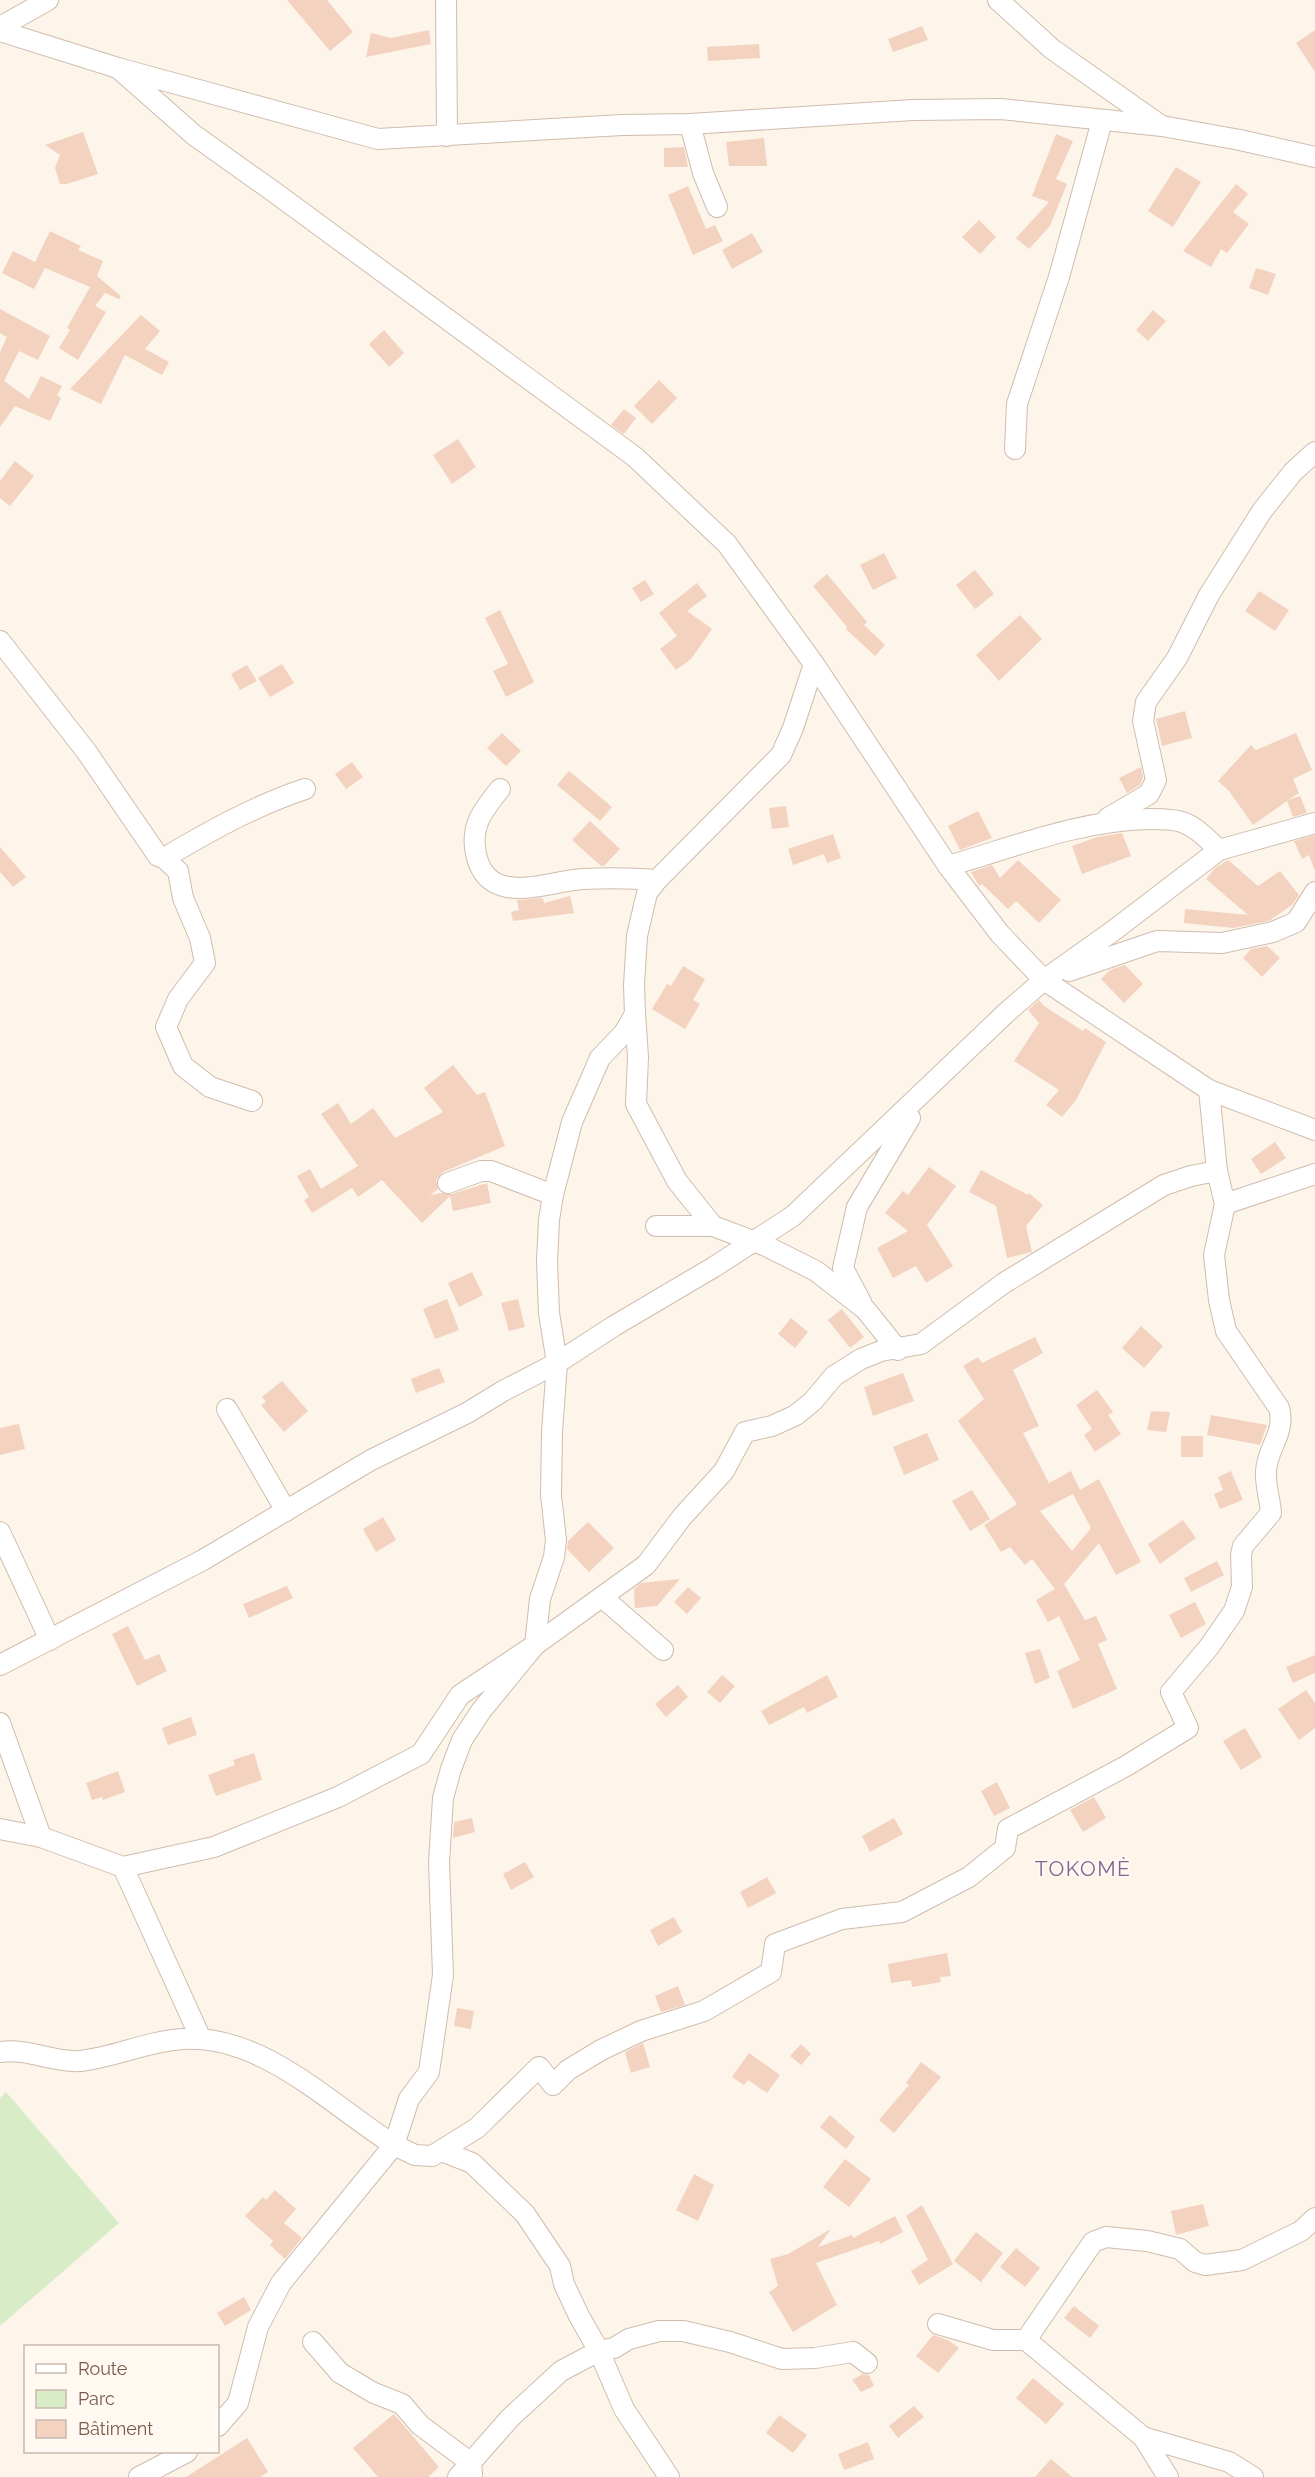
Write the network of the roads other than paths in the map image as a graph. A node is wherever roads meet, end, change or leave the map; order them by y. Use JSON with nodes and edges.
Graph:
{"nodes":[{"id":1,"x":48,"y":0,"type":"edge"},
{"id":2,"x":446,"y":0,"type":"edge"},
{"id":3,"x":998,"y":0,"type":"edge"},
{"id":4,"x":0,"y":29,"type":"edge"},
{"id":5,"x":117,"y":68,"type":"junction"},
{"id":6,"x":1102,"y":121,"type":"junction"},
{"id":7,"x":690,"y":124,"type":"junction"},
{"id":8,"x":1162,"y":126,"type":"junction"},
{"id":9,"x":447,"y":136,"type":"junction"},
{"id":10,"x":1306,"y":156,"type":"edge"},
{"id":11,"x":1315,"y":168,"type":"edge"},
{"id":12,"x":717,"y":207,"type":"dead end"},
{"id":13,"x":1015,"y":449,"type":"dead end"},
{"id":14,"x":1315,"y":452,"type":"edge"},
{"id":15,"x":0,"y":641,"type":"edge"},
{"id":16,"x":814,"y":664,"type":"junction"},
{"id":17,"x":304,"y":789,"type":"dead end"},
{"id":18,"x":500,"y":789,"type":"dead end"},
{"id":19,"x":1315,"y":823,"type":"edge"},
{"id":20,"x":1095,"y":825,"type":"junction"},
{"id":21,"x":1219,"y":850,"type":"junction"},
{"id":22,"x":164,"y":858,"type":"junction"},
{"id":23,"x":948,"y":866,"type":"junction"},
{"id":24,"x":657,"y":880,"type":"junction"},
{"id":25,"x":1315,"y":892,"type":"edge"},
{"id":26,"x":1044,"y":980,"type":"junction"},
{"id":27,"x":635,"y":1014,"type":"junction"},
{"id":28,"x":927,"y":1090,"type":"junction"},
{"id":29,"x":1209,"y":1090,"type":"junction"},
{"id":30,"x":252,"y":1101,"type":"dead end"},
{"id":31,"x":1315,"y":1130,"type":"edge"},
{"id":32,"x":1217,"y":1170,"type":"junction"},
{"id":33,"x":1315,"y":1174,"type":"edge"},
{"id":34,"x":448,"y":1183,"type":"dead end"},
{"id":35,"x":553,"y":1195,"type":"junction"},
{"id":36,"x":1225,"y":1203,"type":"junction"},
{"id":37,"x":656,"y":1226,"type":"dead end"},
{"id":38,"x":713,"y":1226,"type":"junction"},
{"id":39,"x":754,"y":1241,"type":"junction"},
{"id":40,"x":865,"y":1310,"type":"junction"},
{"id":41,"x":898,"y":1350,"type":"junction"},
{"id":42,"x":558,"y":1363,"type":"junction"},
{"id":43,"x":227,"y":1409,"type":"dead end"},
{"id":44,"x":286,"y":1511,"type":"junction"},
{"id":45,"x":0,"y":1532,"type":"edge"},
{"id":46,"x":602,"y":1597,"type":"junction"},
{"id":47,"x":50,"y":1640,"type":"junction"},
{"id":48,"x":535,"y":1645,"type":"junction"},
{"id":49,"x":663,"y":1650,"type":"dead end"},
{"id":50,"x":0,"y":1665,"type":"edge"},
{"id":51,"x":0,"y":1723,"type":"edge"},
{"id":52,"x":0,"y":1829,"type":"edge"},
{"id":53,"x":41,"y":1837,"type":"junction"},
{"id":54,"x":123,"y":1867,"type":"junction"},
{"id":55,"x":201,"y":2039,"type":"junction"},
{"id":56,"x":0,"y":2052,"type":"edge"},
{"id":57,"x":394,"y":2145,"type":"junction"},
{"id":58,"x":441,"y":2151,"type":"junction"},
{"id":59,"x":1315,"y":2218,"type":"edge"},
{"id":60,"x":938,"y":2324,"type":"dead end"},
{"id":61,"x":1026,"y":2340,"type":"junction"},
{"id":62,"x":314,"y":2342,"type":"dead end"},
{"id":63,"x":599,"y":2351,"type":"junction"},
{"id":64,"x":867,"y":2363,"type":"dead end"},
{"id":65,"x":219,"y":2425,"type":"edge"},
{"id":66,"x":1143,"y":2437,"type":"junction"},
{"id":67,"x":183,"y":2453,"type":"edge"},
{"id":68,"x":467,"y":2472,"type":"edge"},
{"id":69,"x":139,"y":2477,"type":"edge"},
{"id":70,"x":669,"y":2477,"type":"edge"},
{"id":71,"x":1168,"y":2477,"type":"edge"},
{"id":72,"x":1253,"y":2477,"type":"edge"}],
"edges":[{"from":1,"to":4,"type":"street"},
{"from":2,"to":9,"type":"street"},
{"from":3,"to":8,"type":"street"},
{"from":4,"to":5,"type":"street"},
{"from":5,"to":9,"type":"street"},
{"from":5,"to":16,"type":"street"},
{"from":6,"to":7,"type":"street"},
{"from":6,"to":8,"type":"street"},
{"from":6,"to":13,"type":"street"},
{"from":7,"to":9,"type":"street"},
{"from":7,"to":12,"type":"street"},
{"from":8,"to":10,"type":"street"},
{"from":10,"to":11,"type":"street"},
{"from":14,"to":20,"type":"street"},
{"from":15,"to":22,"type":"street"},
{"from":16,"to":23,"type":"street"},
{"from":16,"to":24,"type":"street"},
{"from":17,"to":22,"type":"street"},
{"from":18,"to":24,"type":"street"},
{"from":19,"to":21,"type":"street"},
{"from":20,"to":21,"type":"street"},
{"from":20,"to":23,"type":"street"},
{"from":21,"to":26,"type":"street"},
{"from":22,"to":30,"type":"street"},
{"from":23,"to":26,"type":"street"},
{"from":24,"to":27,"type":"street"},
{"from":25,"to":26,"type":"street"},
{"from":26,"to":28,"type":"street"},
{"from":26,"to":29,"type":"street"},
{"from":27,"to":35,"type":"street"},
{"from":27,"to":38,"type":"street"},
{"from":28,"to":39,"type":"street"},
{"from":28,"to":40,"type":"street"},
{"from":29,"to":31,"type":"street"},
{"from":29,"to":32,"type":"street"},
{"from":32,"to":36,"type":"street"},
{"from":32,"to":41,"type":"street"},
{"from":33,"to":36,"type":"street"},
{"from":34,"to":35,"type":"street"},
{"from":35,"to":42,"type":"street"},
{"from":36,"to":58,"type":"street"},
{"from":37,"to":38,"type":"street"},
{"from":38,"to":39,"type":"street"},
{"from":39,"to":40,"type":"street"},
{"from":39,"to":42,"type":"street"},
{"from":40,"to":41,"type":"street"},
{"from":41,"to":46,"type":"street"},
{"from":42,"to":44,"type":"street"},
{"from":42,"to":48,"type":"street"},
{"from":43,"to":44,"type":"street"},
{"from":44,"to":47,"type":"street"},
{"from":45,"to":47,"type":"street"},
{"from":46,"to":48,"type":"street"},
{"from":46,"to":49,"type":"street"},
{"from":47,"to":50,"type":"street"},
{"from":48,"to":54,"type":"street"},
{"from":48,"to":57,"type":"street"},
{"from":51,"to":53,"type":"street"},
{"from":52,"to":53,"type":"street"},
{"from":53,"to":54,"type":"street"},
{"from":54,"to":55,"type":"street"},
{"from":55,"to":56,"type":"street"},
{"from":55,"to":57,"type":"street"},
{"from":57,"to":58,"type":"street"},
{"from":57,"to":65,"type":"street"},
{"from":58,"to":63,"type":"street"},
{"from":59,"to":61,"type":"street"},
{"from":60,"to":61,"type":"street"},
{"from":61,"to":66,"type":"street"},
{"from":62,"to":68,"type":"street"},
{"from":63,"to":64,"type":"street"},
{"from":63,"to":68,"type":"street"},
{"from":63,"to":70,"type":"street"},
{"from":66,"to":71,"type":"street"},
{"from":66,"to":72,"type":"street"},
{"from":67,"to":69,"type":"street"}]}
